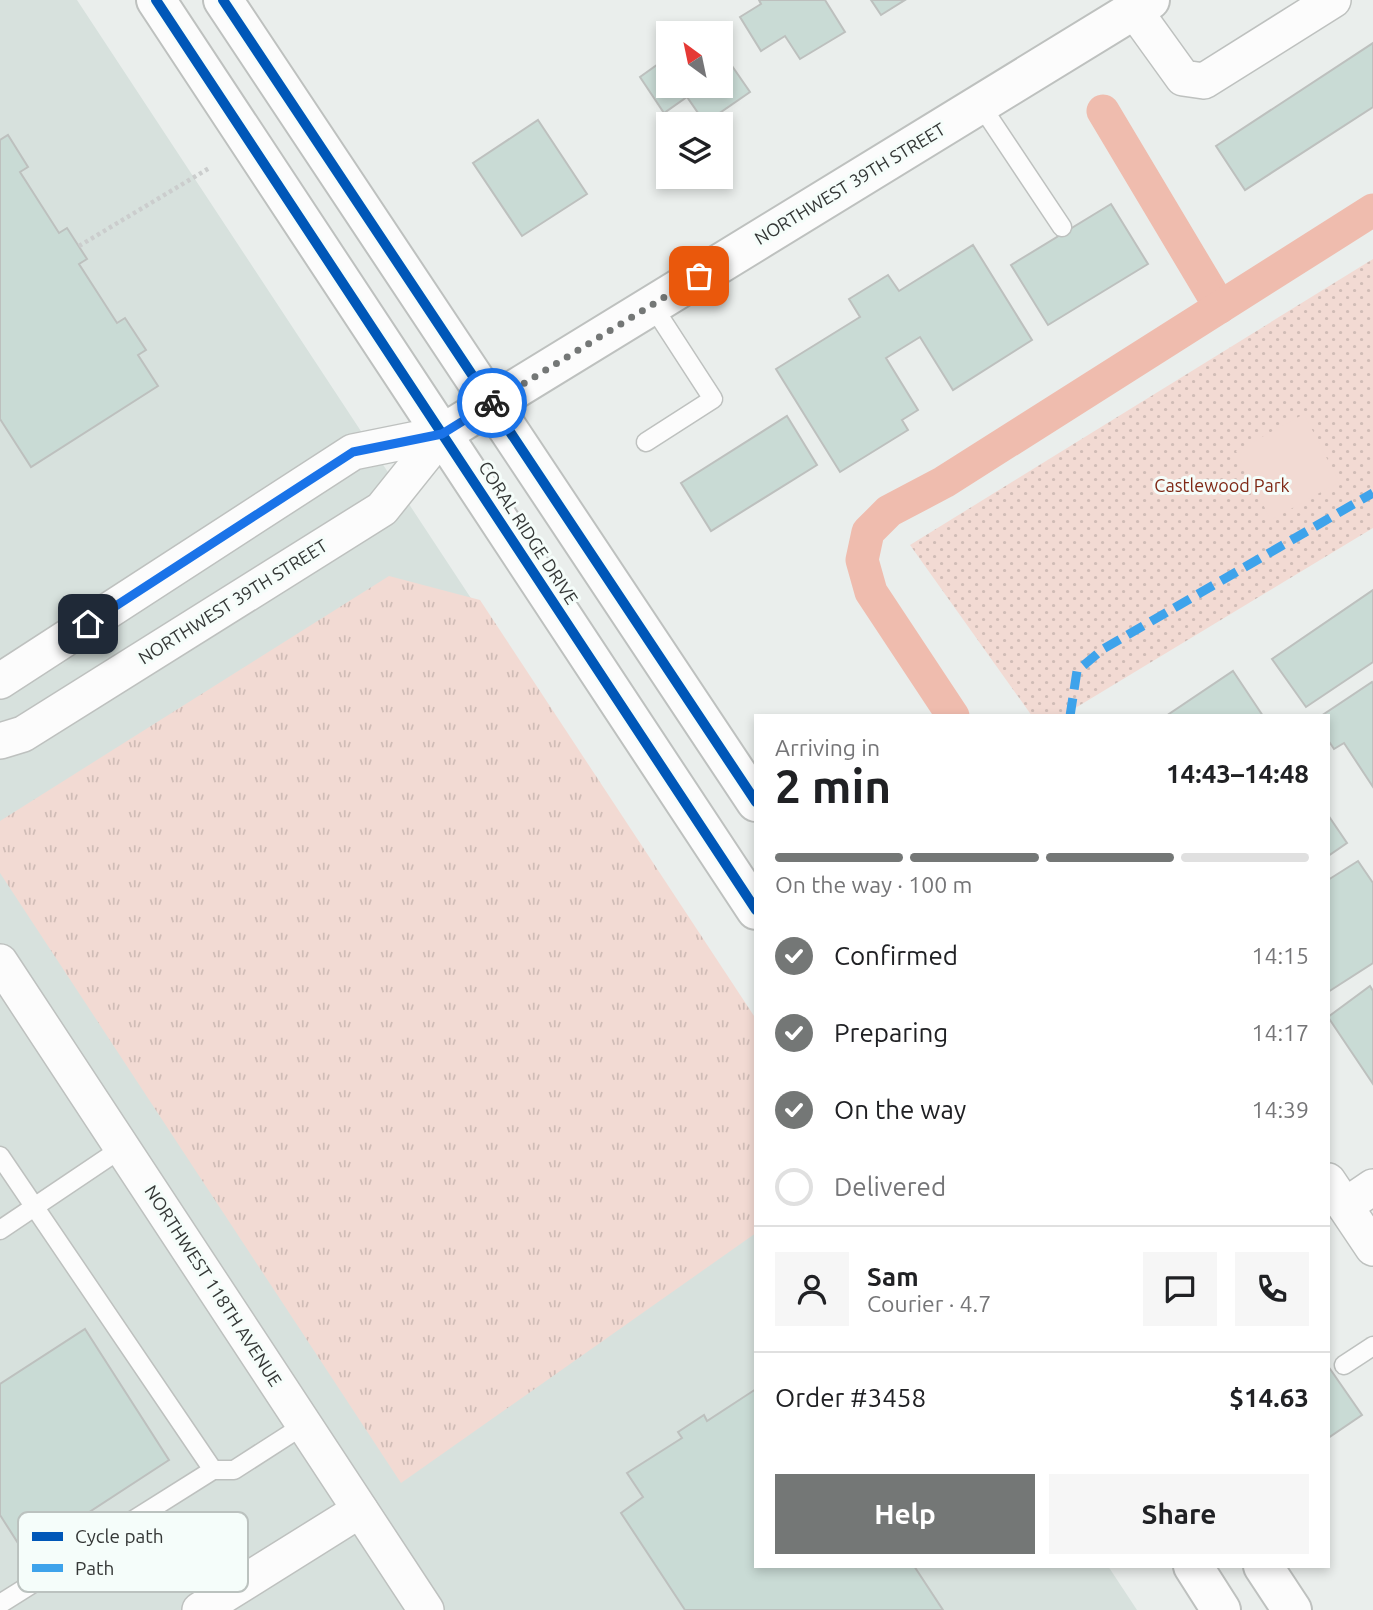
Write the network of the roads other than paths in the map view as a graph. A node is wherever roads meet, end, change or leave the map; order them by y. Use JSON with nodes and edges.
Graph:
{"nodes":[{"id":1,"x":156,"y":0,"type":"edge"},
{"id":2,"x":223,"y":0,"type":"edge"},
{"id":3,"x":1333,"y":0,"type":"edge"},
{"id":4,"x":1142,"y":5,"type":"edge"},
{"id":5,"x":980,"y":104,"type":"junction"},
{"id":6,"x":1062,"y":227,"type":"dead end"},
{"id":7,"x":652,"y":305,"type":"junction"},
{"id":8,"x":491,"y":404,"type":"junction"},
{"id":9,"x":442,"y":434,"type":"junction"},
{"id":10,"x":646,"y":442,"type":"dead end"},
{"id":11,"x":0,"y":681,"type":"edge"},
{"id":12,"x":0,"y":741,"type":"edge"},
{"id":13,"x":754,"y":799,"type":"edge"},
{"id":14,"x":754,"y":907,"type":"edge"},
{"id":15,"x":0,"y":962,"type":"edge"},
{"id":16,"x":122,"y":1148,"type":"junction"},
{"id":17,"x":0,"y":1156,"type":"edge"},
{"id":18,"x":1373,"y":1187,"type":"edge"},
{"id":19,"x":1336,"y":1199,"type":"edge"},
{"id":20,"x":34,"y":1207,"type":"junction"},
{"id":21,"x":0,"y":1230,"type":"edge"},
{"id":22,"x":1373,"y":1248,"type":"edge"},
{"id":23,"x":1373,"y":1346,"type":"edge"},
{"id":24,"x":1344,"y":1365,"type":"dead end"},
{"id":25,"x":304,"y":1425,"type":"junction"},
{"id":26,"x":213,"y":1470,"type":"junction"},
{"id":27,"x":359,"y":1510,"type":"junction"},
{"id":28,"x":146,"y":1512,"type":"edge"},
{"id":29,"x":1194,"y":1568,"type":"edge"},
{"id":30,"x":1264,"y":1568,"type":"edge"},
{"id":31,"x":248,"y":1580,"type":"edge"},
{"id":32,"x":19,"y":1592,"type":"edge"},
{"id":33,"x":229,"y":1592,"type":"edge"},
{"id":34,"x":0,"y":1604,"type":"edge"},
{"id":35,"x":200,"y":1610,"type":"edge"},
{"id":36,"x":426,"y":1610,"type":"edge"},
{"id":37,"x":1221,"y":1610,"type":"edge"},
{"id":38,"x":1292,"y":1610,"type":"edge"}],
"edges":[{"from":1,"to":9,"type":"main road","name":"CORAL RIDGE DRIVE"},
{"from":2,"to":8,"type":"main road"},
{"from":3,"to":4,"type":"street"},
{"from":4,"to":5,"type":"main road","name":"NORTHWEST 39TH STREET"},
{"from":5,"to":6,"type":"lane"},
{"from":5,"to":7,"type":"main road","name":"NORTHWEST 39TH STREET"},
{"from":7,"to":8,"type":"main road","name":"NORTHWEST 39TH STREET"},
{"from":7,"to":10,"type":"lane"},
{"from":8,"to":9,"type":"main road","name":"NORTHWEST 39TH STREET"},
{"from":8,"to":13,"type":"main road"},
{"from":9,"to":11,"type":"street","name":"NORTHWEST 39TH STREET"},
{"from":9,"to":12,"type":"street","name":"NORTHWEST 39TH STREET"},
{"from":9,"to":14,"type":"main road","name":"CORAL RIDGE DRIVE"},
{"from":15,"to":16,"type":"street","name":"NORTHWEST 118TH AVENUE"},
{"from":16,"to":20,"type":"lane"},
{"from":16,"to":25,"type":"street","name":"NORTHWEST 118TH AVENUE"},
{"from":17,"to":20,"type":"lane"},
{"from":18,"to":19,"type":"street"},
{"from":19,"to":22,"type":"street"},
{"from":20,"to":21,"type":"lane"},
{"from":20,"to":26,"type":"lane"},
{"from":23,"to":24,"type":"lane"},
{"from":25,"to":26,"type":"lane"},
{"from":25,"to":27,"type":"street","name":"NORTHWEST 118TH AVENUE"},
{"from":26,"to":28,"type":"lane"},
{"from":27,"to":31,"type":"street"},
{"from":27,"to":36,"type":"street","name":"NORTHWEST 118TH AVENUE"},
{"from":29,"to":37,"type":"main road"},
{"from":30,"to":38,"type":"main road"},
{"from":32,"to":34,"type":"lane"},
{"from":33,"to":35,"type":"street"}]}
